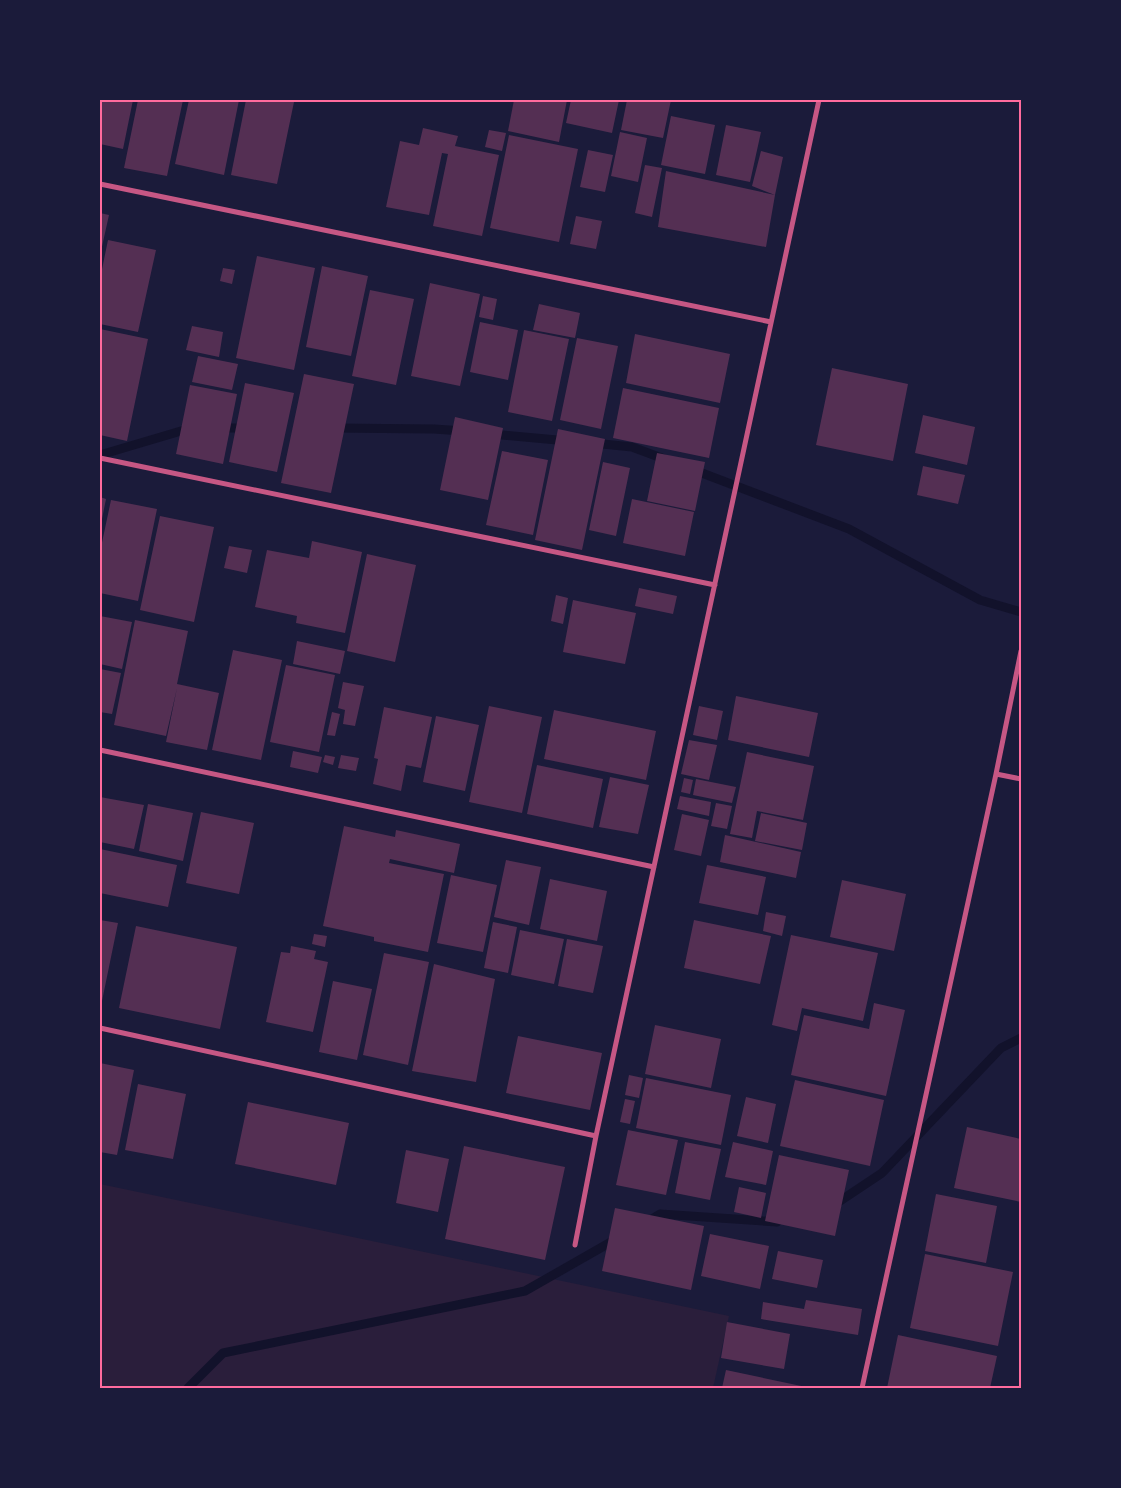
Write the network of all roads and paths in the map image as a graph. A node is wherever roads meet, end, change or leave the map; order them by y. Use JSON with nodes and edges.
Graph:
{"nodes":[{"id":1,"x":819,"y":100,"type":"edge"},
{"id":2,"x":100,"y":184,"type":"edge"},
{"id":3,"x":771,"y":322,"type":"junction"},
{"id":4,"x":100,"y":458,"type":"edge"},
{"id":5,"x":715,"y":585,"type":"junction"},
{"id":6,"x":1021,"y":651,"type":"edge"},
{"id":7,"x":100,"y":750,"type":"edge"},
{"id":8,"x":996,"y":774,"type":"junction"},
{"id":9,"x":1021,"y":779,"type":"edge"},
{"id":10,"x":654,"y":867,"type":"junction"},
{"id":11,"x":100,"y":1028,"type":"edge"},
{"id":12,"x":596,"y":1136,"type":"junction"},
{"id":13,"x":575,"y":1245,"type":"dead end"},
{"id":14,"x":862,"y":1388,"type":"edge"}],
"edges":[{"from":1,"to":3,"type":"street"},
{"from":2,"to":3,"type":"street"},
{"from":3,"to":5,"type":"street"},
{"from":4,"to":5,"type":"street"},
{"from":5,"to":10,"type":"street"},
{"from":6,"to":8,"type":"street"},
{"from":7,"to":10,"type":"street"},
{"from":8,"to":9,"type":"street"},
{"from":8,"to":14,"type":"street"},
{"from":10,"to":12,"type":"street"},
{"from":11,"to":12,"type":"street"},
{"from":12,"to":13,"type":"street"}]}
